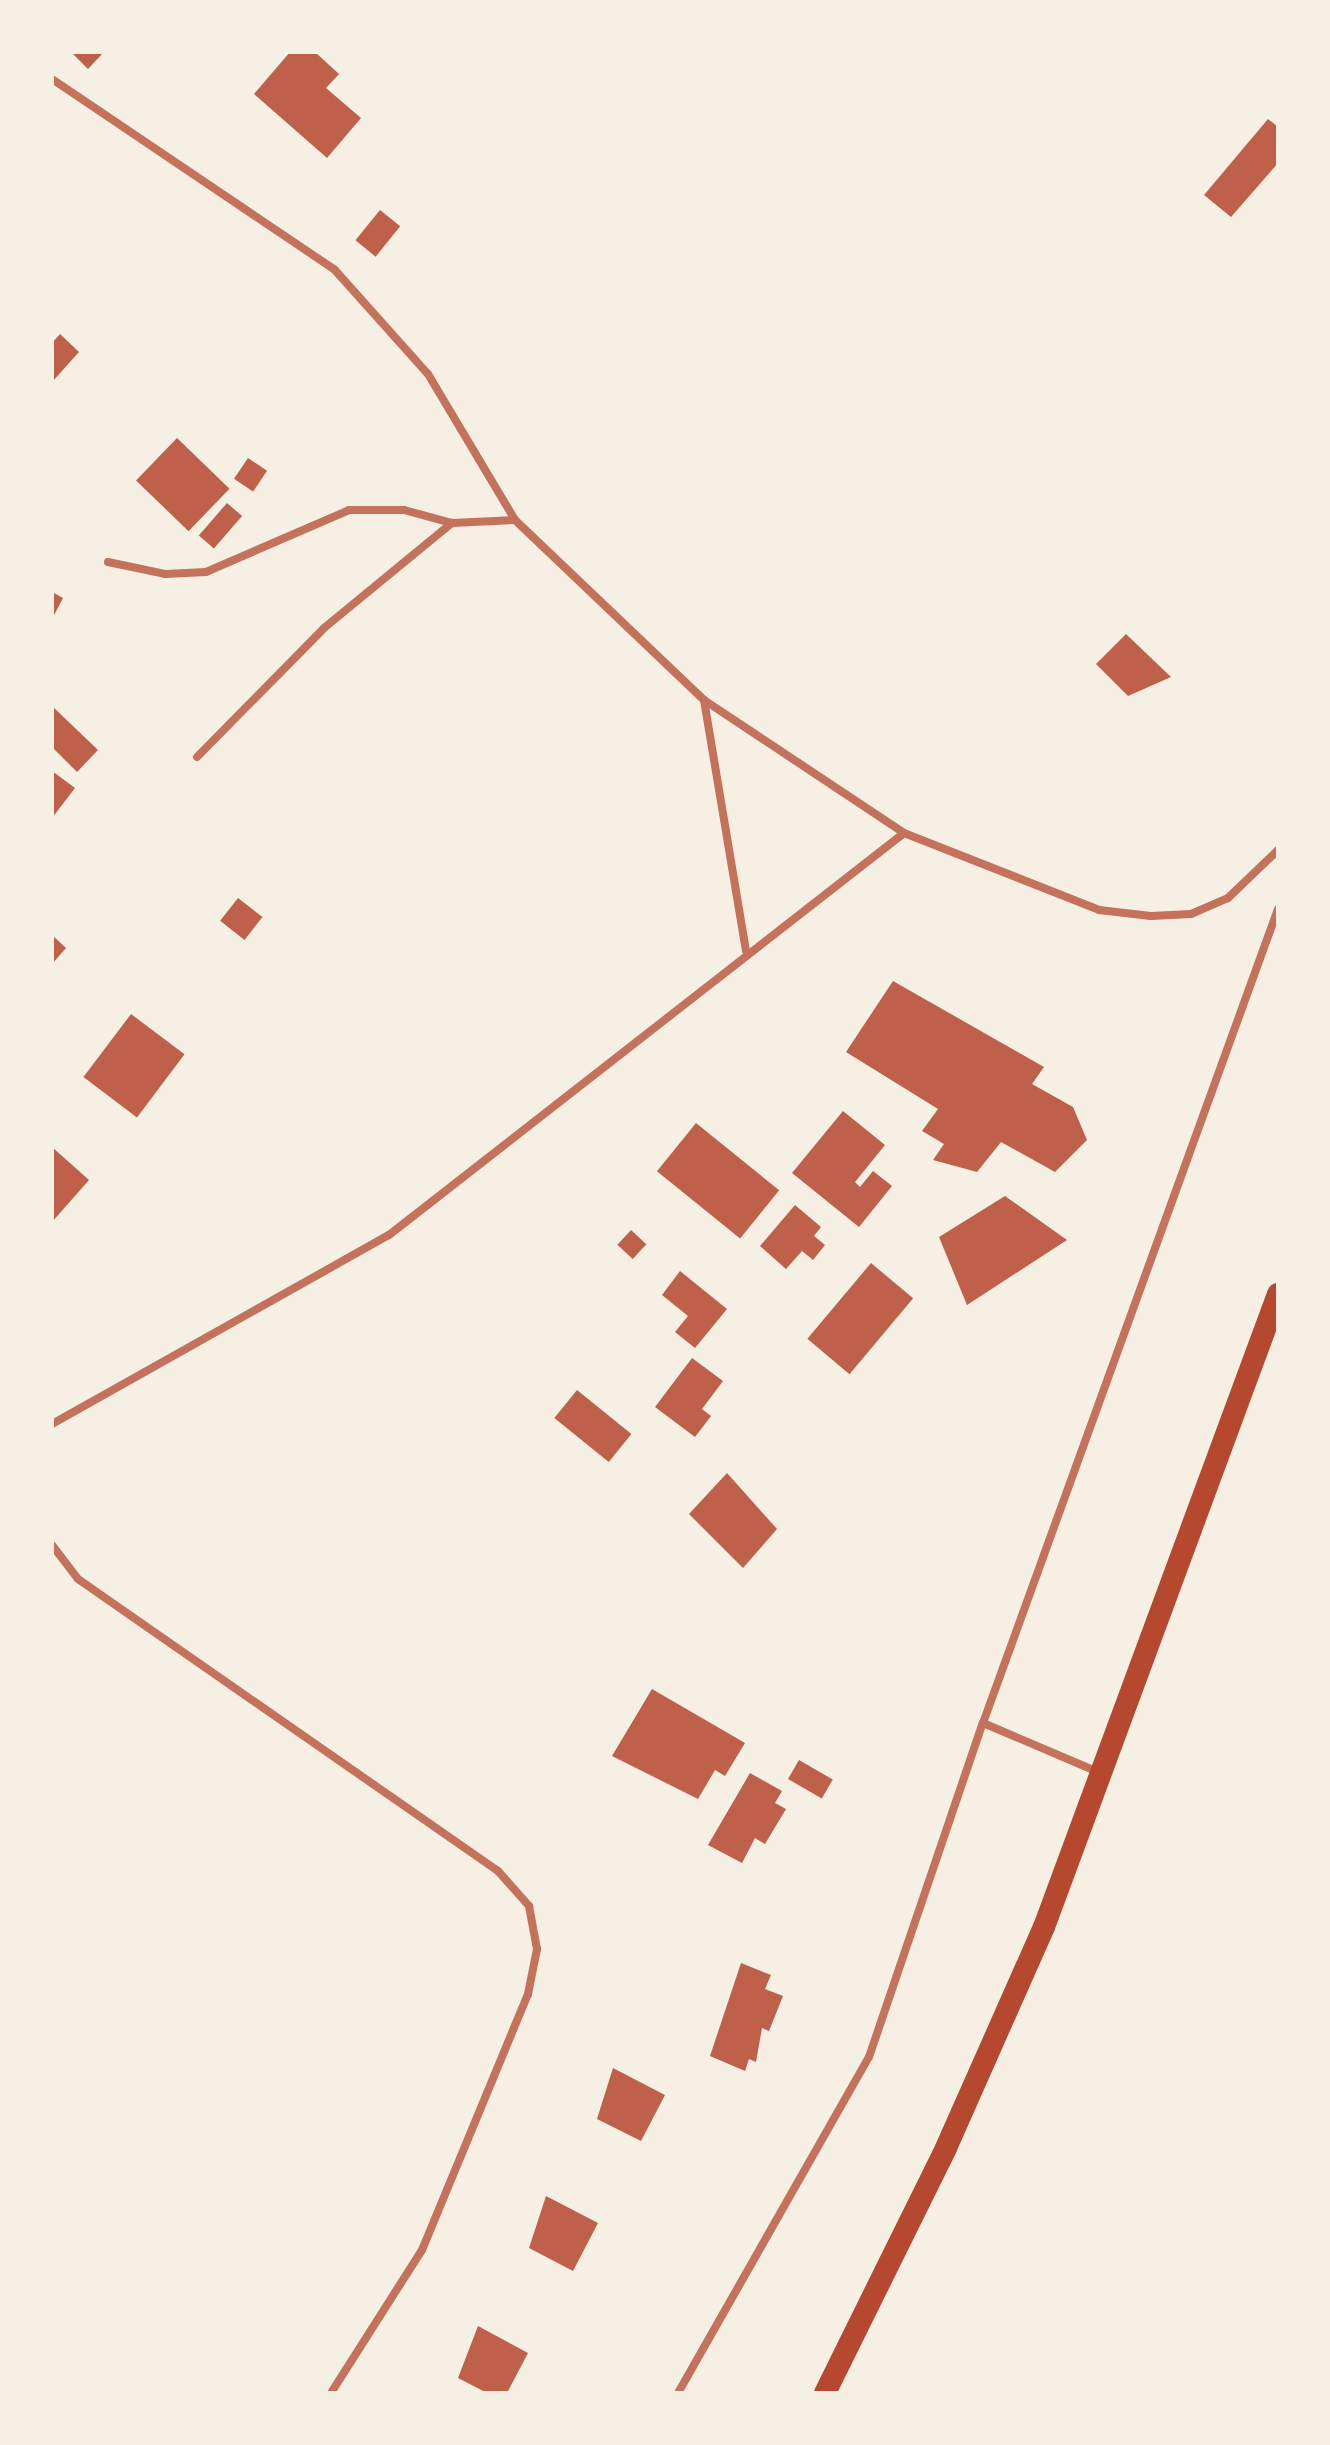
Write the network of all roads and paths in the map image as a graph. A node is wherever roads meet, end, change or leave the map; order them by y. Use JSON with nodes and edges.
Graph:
{"nodes":[{"id":1,"x":52,"y":79,"type":"edge"},
{"id":2,"x":515,"y":520,"type":"junction"},
{"id":3,"x":452,"y":523,"type":"junction"},
{"id":4,"x":108,"y":562,"type":"dead end"},
{"id":5,"x":704,"y":700,"type":"junction"},
{"id":6,"x":197,"y":757,"type":"dead end"},
{"id":7,"x":904,"y":833,"type":"junction"},
{"id":8,"x":1278,"y":850,"type":"edge"},
{"id":9,"x":1278,"y":909,"type":"edge"},
{"id":10,"x":746,"y":950,"type":"junction"},
{"id":11,"x":1278,"y":1294,"type":"edge"},
{"id":12,"x":52,"y":1424,"type":"edge"},
{"id":13,"x":52,"y":1545,"type":"edge"},
{"id":14,"x":983,"y":1723,"type":"junction"},
{"id":15,"x":1100,"y":1773,"type":"junction"},
{"id":16,"x":331,"y":2393,"type":"edge"},
{"id":17,"x":678,"y":2393,"type":"edge"},
{"id":18,"x":825,"y":2393,"type":"edge"}],
"edges":[{"from":1,"to":2,"type":"street"},
{"from":2,"to":3,"type":"street"},
{"from":2,"to":5,"type":"street"},
{"from":3,"to":4,"type":"street"},
{"from":3,"to":6,"type":"street"},
{"from":5,"to":7,"type":"street"},
{"from":5,"to":10,"type":"street"},
{"from":7,"to":8,"type":"street"},
{"from":7,"to":10,"type":"street"},
{"from":9,"to":14,"type":"street"},
{"from":10,"to":12,"type":"street"},
{"from":11,"to":15,"type":"highway"},
{"from":13,"to":16,"type":"street"},
{"from":14,"to":15,"type":"street"},
{"from":14,"to":17,"type":"street"},
{"from":15,"to":18,"type":"highway"}]}
